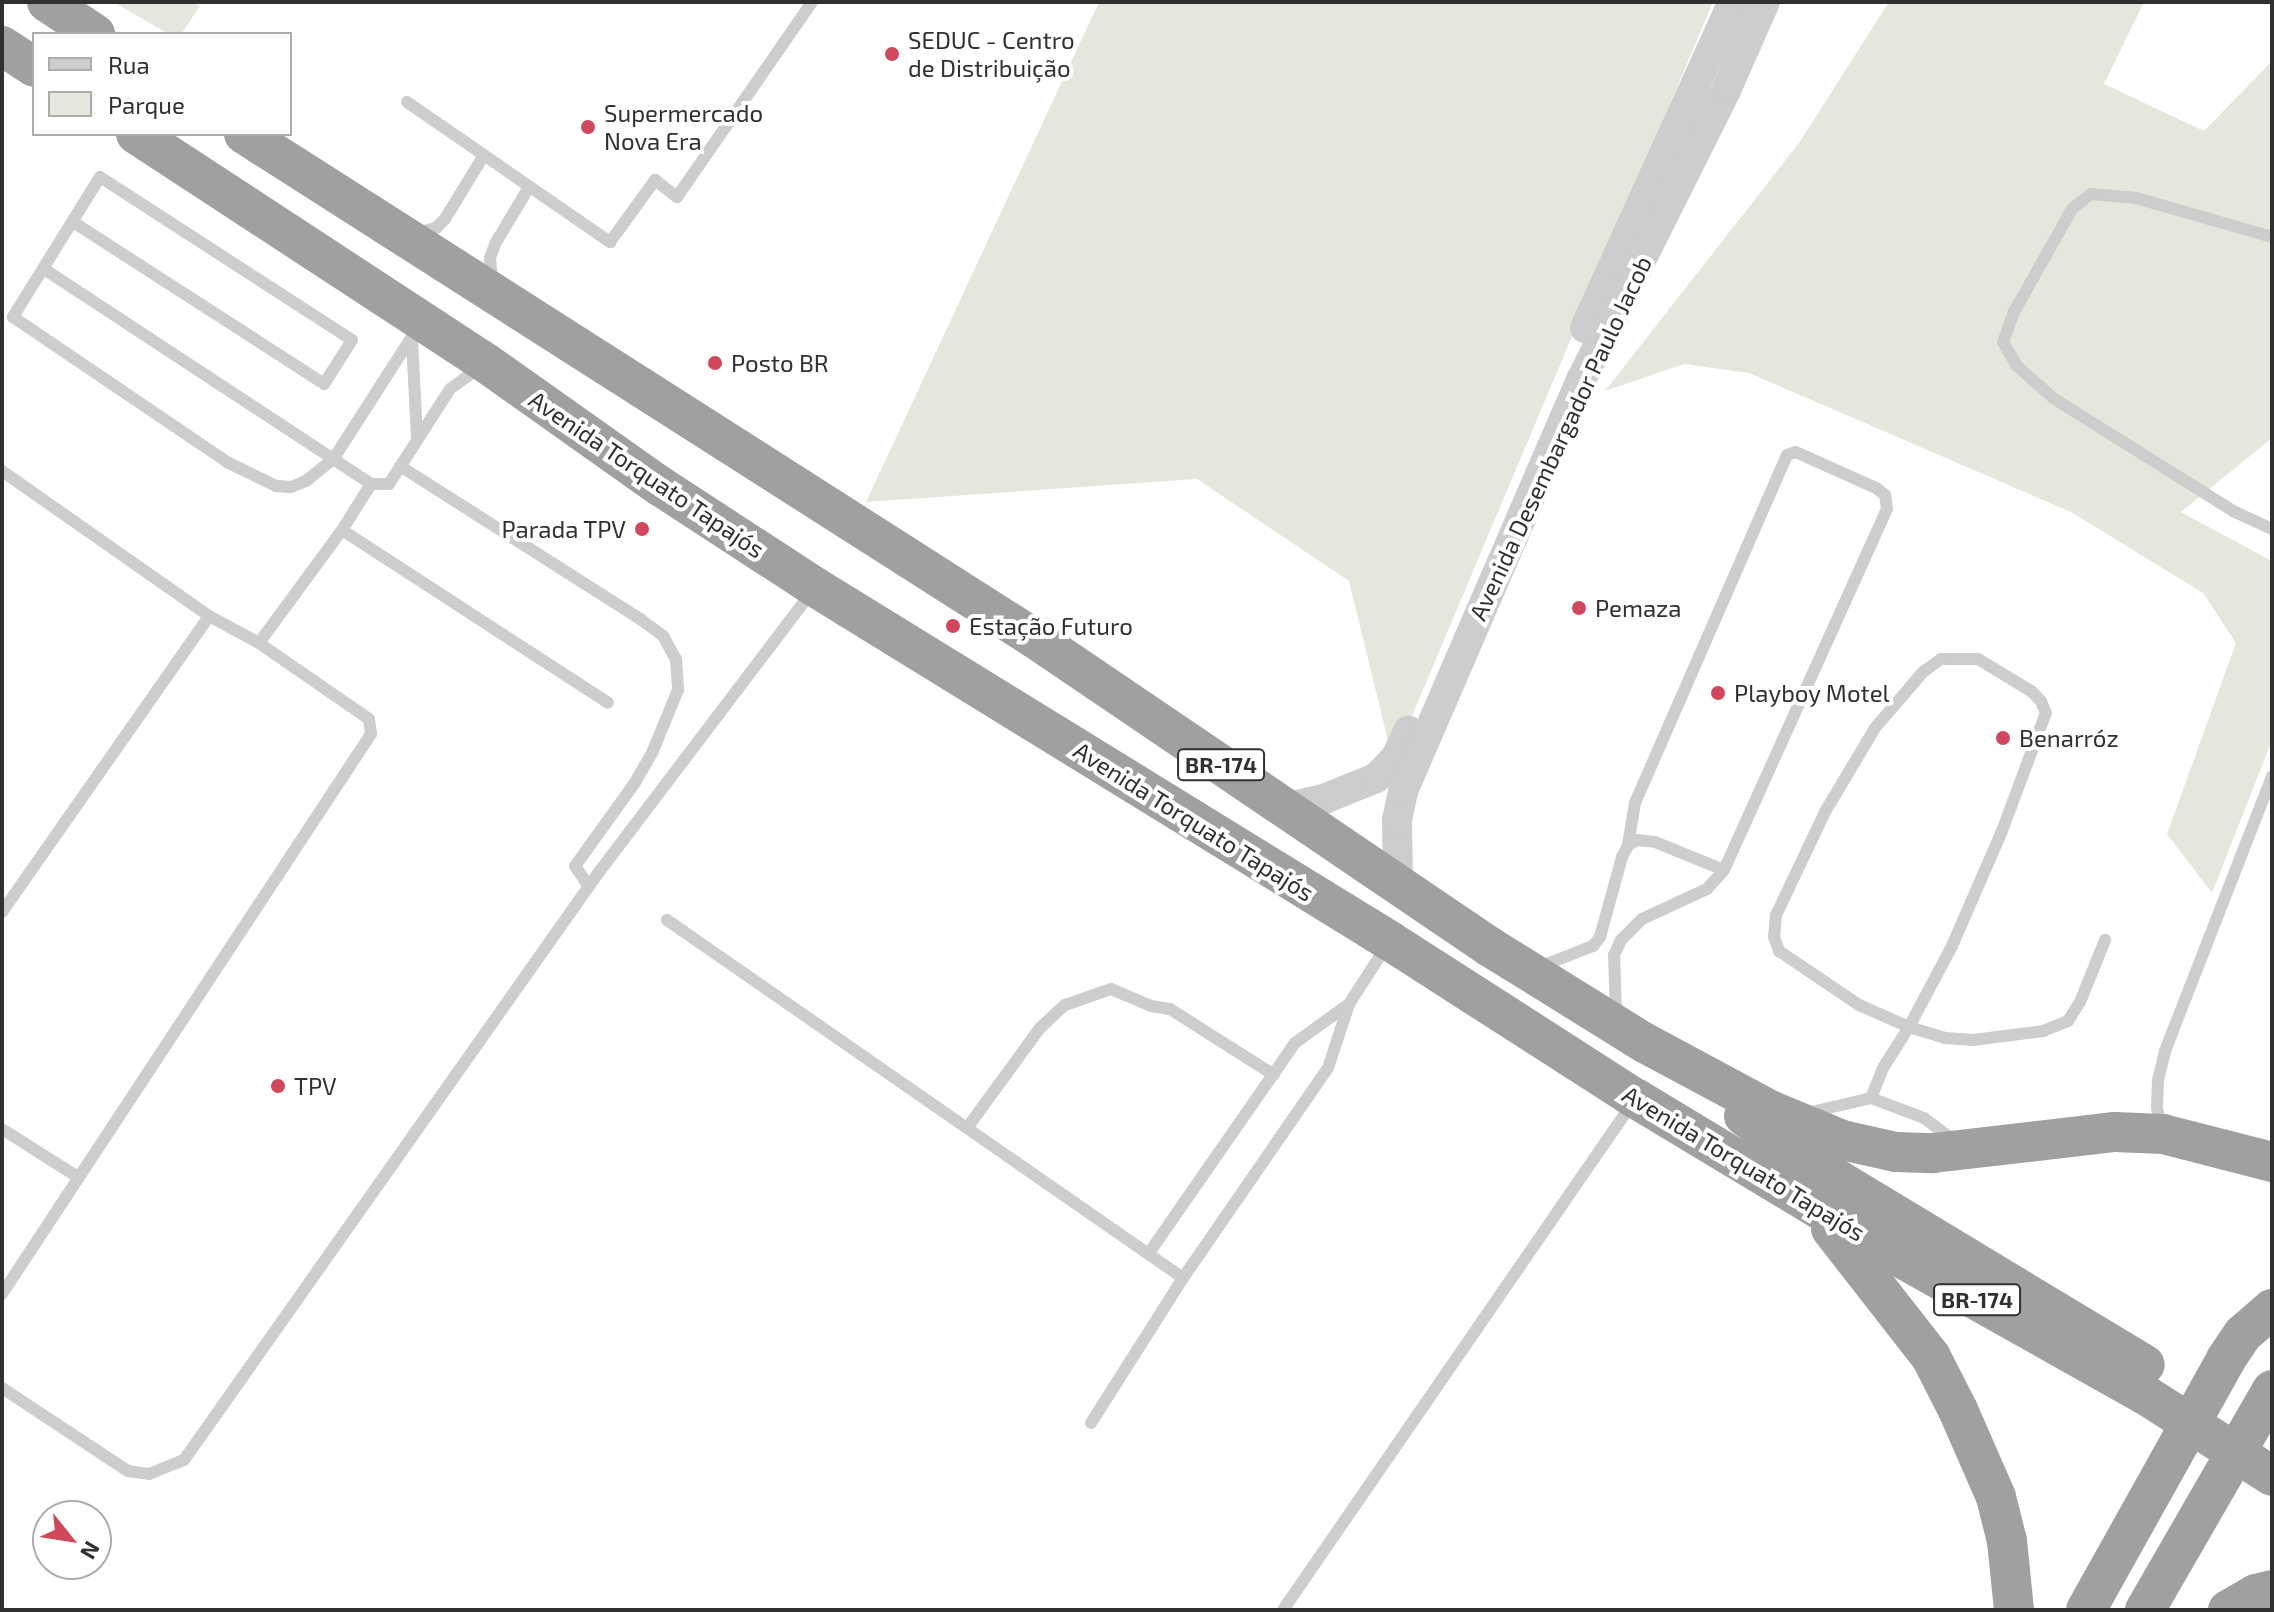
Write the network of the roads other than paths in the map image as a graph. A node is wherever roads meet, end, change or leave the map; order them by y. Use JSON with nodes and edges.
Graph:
{"nodes":[{"id":1,"x":47,"y":2,"type":"edge"},
{"id":2,"x":812,"y":2,"type":"edge"},
{"id":3,"x":1765,"y":2,"type":"edge"},
{"id":4,"x":1737,"y":17,"type":"edge"},
{"id":5,"x":92,"y":32,"type":"edge"},
{"id":6,"x":2,"y":46,"type":"edge"},
{"id":7,"x":32,"y":66,"type":"edge"},
{"id":8,"x":407,"y":102,"type":"dead end"},
{"id":9,"x":139,"y":136,"type":"edge"},
{"id":10,"x":247,"y":136,"type":"edge"},
{"id":11,"x":484,"y":155,"type":"junction"},
{"id":12,"x":529,"y":187,"type":"junction"},
{"id":13,"x":73,"y":222,"type":"junction"},
{"id":14,"x":400,"y":234,"type":"junction"},
{"id":15,"x":2272,"y":237,"type":"edge"},
{"id":16,"x":44,"y":269,"type":"junction"},
{"id":17,"x":497,"y":295,"type":"junction"},
{"id":18,"x":416,"y":330,"type":"junction"},
{"id":19,"x":486,"y":363,"type":"junction"},
{"id":20,"x":417,"y":438,"type":"junction"},
{"id":21,"x":334,"y":458,"type":"junction"},
{"id":22,"x":400,"y":466,"type":"junction"},
{"id":23,"x":2,"y":471,"type":"edge"},
{"id":24,"x":371,"y":484,"type":"junction"},
{"id":25,"x":2272,"y":529,"type":"edge"},
{"id":26,"x":342,"y":530,"type":"junction"},
{"id":27,"x":815,"y":587,"type":"junction"},
{"id":28,"x":209,"y":616,"type":"junction"},
{"id":29,"x":259,"y":643,"type":"junction"},
{"id":30,"x":608,"y":703,"type":"dead end"},
{"id":31,"x":2272,"y":776,"type":"edge"},
{"id":32,"x":1284,"y":808,"type":"junction"},
{"id":33,"x":1628,"y":845,"type":"junction"},
{"id":34,"x":1724,"y":870,"type":"junction"},
{"id":35,"x":1398,"y":885,"type":"junction"},
{"id":36,"x":589,"y":887,"type":"junction"},
{"id":37,"x":2,"y":912,"type":"edge"},
{"id":38,"x":667,"y":920,"type":"dead end"},
{"id":39,"x":2105,"y":940,"type":"dead end"},
{"id":40,"x":1390,"y":941,"type":"junction"},
{"id":41,"x":1529,"y":971,"type":"junction"},
{"id":42,"x":1349,"y":1004,"type":"junction"},
{"id":43,"x":1909,"y":1027,"type":"junction"},
{"id":44,"x":1631,"y":1034,"type":"junction"},
{"id":45,"x":1274,"y":1075,"type":"junction"},
{"id":46,"x":1635,"y":1098,"type":"junction"},
{"id":47,"x":1871,"y":1098,"type":"junction"},
{"id":48,"x":1789,"y":1119,"type":"junction"},
{"id":49,"x":967,"y":1128,"type":"junction"},
{"id":50,"x":2,"y":1129,"type":"edge"},
{"id":51,"x":2163,"y":1134,"type":"junction"},
{"id":52,"x":1963,"y":1150,"type":"junction"},
{"id":53,"x":2272,"y":1162,"type":"edge"},
{"id":54,"x":78,"y":1177,"type":"junction"},
{"id":55,"x":1811,"y":1204,"type":"junction"},
{"id":56,"x":1149,"y":1253,"type":"junction"},
{"id":57,"x":1183,"y":1278,"type":"junction"},
{"id":58,"x":2,"y":1294,"type":"edge"},
{"id":59,"x":2272,"y":1309,"type":"edge"},
{"id":60,"x":2151,"y":1383,"type":"junction"},
{"id":61,"x":2,"y":1388,"type":"edge"},
{"id":62,"x":2272,"y":1390,"type":"edge"},
{"id":63,"x":1091,"y":1423,"type":"dead end"},
{"id":64,"x":2272,"y":1446,"type":"edge"},
{"id":65,"x":2272,"y":1476,"type":"edge"},
{"id":66,"x":2272,"y":1590,"type":"edge"},
{"id":67,"x":1283,"y":1610,"type":"edge"},
{"id":68,"x":2014,"y":1610,"type":"edge"},
{"id":69,"x":2086,"y":1610,"type":"edge"},
{"id":70,"x":2145,"y":1610,"type":"edge"},
{"id":71,"x":2228,"y":1610,"type":"edge"}],
"edges":[{"from":1,"to":5,"type":"highway"},
{"from":2,"to":12,"type":"lane"},
{"from":3,"to":4,"type":"street","name":"Avenida Desembargador Paulo Jacob"},
{"from":4,"to":32,"type":"street","name":"Avenida Desembargador Paulo Jacob"},
{"from":4,"to":35,"type":"street","name":"Avenida Desembargador Paulo Jacob"},
{"from":6,"to":7,"type":"highway"},
{"from":8,"to":11,"type":"lane"},
{"from":9,"to":18,"type":"highway","name":"Avenida Torquato Tapajós","number":"BR-174"},
{"from":10,"to":14,"type":"highway","number":"BR-174"},
{"from":11,"to":12,"type":"lane"},
{"from":11,"to":14,"type":"lane"},
{"from":12,"to":17,"type":"lane"},
{"from":13,"to":13,"type":"lane"},
{"from":13,"to":16,"type":"lane"},
{"from":14,"to":17,"type":"highway","number":"BR-174"},
{"from":15,"to":25,"type":"lane"},
{"from":16,"to":21,"type":"lane"},
{"from":16,"to":21,"type":"lane"},
{"from":17,"to":32,"type":"highway","number":"BR-174"},
{"from":18,"to":19,"type":"highway","name":"Avenida Torquato Tapajós","number":"BR-174"},
{"from":18,"to":20,"type":"lane"},
{"from":18,"to":21,"type":"lane"},
{"from":19,"to":20,"type":"lane"},
{"from":19,"to":27,"type":"highway","name":"Avenida Torquato Tapajós","number":"BR-174"},
{"from":20,"to":22,"type":"lane"},
{"from":21,"to":24,"type":"lane"},
{"from":22,"to":24,"type":"lane"},
{"from":22,"to":36,"type":"lane"},
{"from":23,"to":28,"type":"lane"},
{"from":24,"to":26,"type":"lane"},
{"from":26,"to":29,"type":"lane"},
{"from":26,"to":30,"type":"lane"},
{"from":27,"to":36,"type":"lane"},
{"from":27,"to":40,"type":"highway","name":"Avenida Torquato Tapajós","number":"BR-174"},
{"from":28,"to":29,"type":"lane"},
{"from":28,"to":37,"type":"lane"},
{"from":29,"to":54,"type":"lane"},
{"from":31,"to":51,"type":"lane"},
{"from":32,"to":35,"type":"highway","number":"BR-174"},
{"from":33,"to":34,"type":"lane"},
{"from":33,"to":34,"type":"lane"},
{"from":33,"to":41,"type":"lane"},
{"from":34,"to":44,"type":"lane"},
{"from":35,"to":41,"type":"highway","number":"BR-174"},
{"from":36,"to":61,"type":"lane"},
{"from":38,"to":49,"type":"lane"},
{"from":39,"to":43,"type":"lane"},
{"from":40,"to":42,"type":"lane"},
{"from":40,"to":46,"type":"highway","name":"Avenida Torquato Tapajós","number":"BR-174"},
{"from":41,"to":44,"type":"highway","number":"BR-174"},
{"from":42,"to":45,"type":"lane"},
{"from":42,"to":57,"type":"lane"},
{"from":43,"to":43,"type":"lane"},
{"from":43,"to":47,"type":"lane"},
{"from":44,"to":48,"type":"highway","number":"BR-174"},
{"from":44,"to":60,"type":"highway"},
{"from":45,"to":49,"type":"lane"},
{"from":45,"to":56,"type":"lane"},
{"from":46,"to":55,"type":"highway","name":"Avenida Torquato Tapajós","number":"BR-174"},
{"from":46,"to":67,"type":"lane"},
{"from":47,"to":48,"type":"lane"},
{"from":47,"to":52,"type":"lane"},
{"from":48,"to":52,"type":"highway","number":"BR-174"},
{"from":49,"to":56,"type":"lane"},
{"from":50,"to":54,"type":"lane"},
{"from":51,"to":52,"type":"highway","number":"BR-174"},
{"from":51,"to":53,"type":"highway","number":"BR-174"},
{"from":54,"to":58,"type":"lane"},
{"from":55,"to":60,"type":"highway","name":"Avenida Torquato Tapajós","number":"BR-174"},
{"from":55,"to":68,"type":"highway"},
{"from":56,"to":57,"type":"lane"},
{"from":57,"to":63,"type":"lane"},
{"from":59,"to":69,"type":"highway"},
{"from":60,"to":64,"type":"highway"},
{"from":60,"to":65,"type":"highway","name":"Avenida Torquato Tapajós","number":"BR-174","bridge":true},
{"from":62,"to":70,"type":"highway"},
{"from":66,"to":71,"type":"highway"}]}
